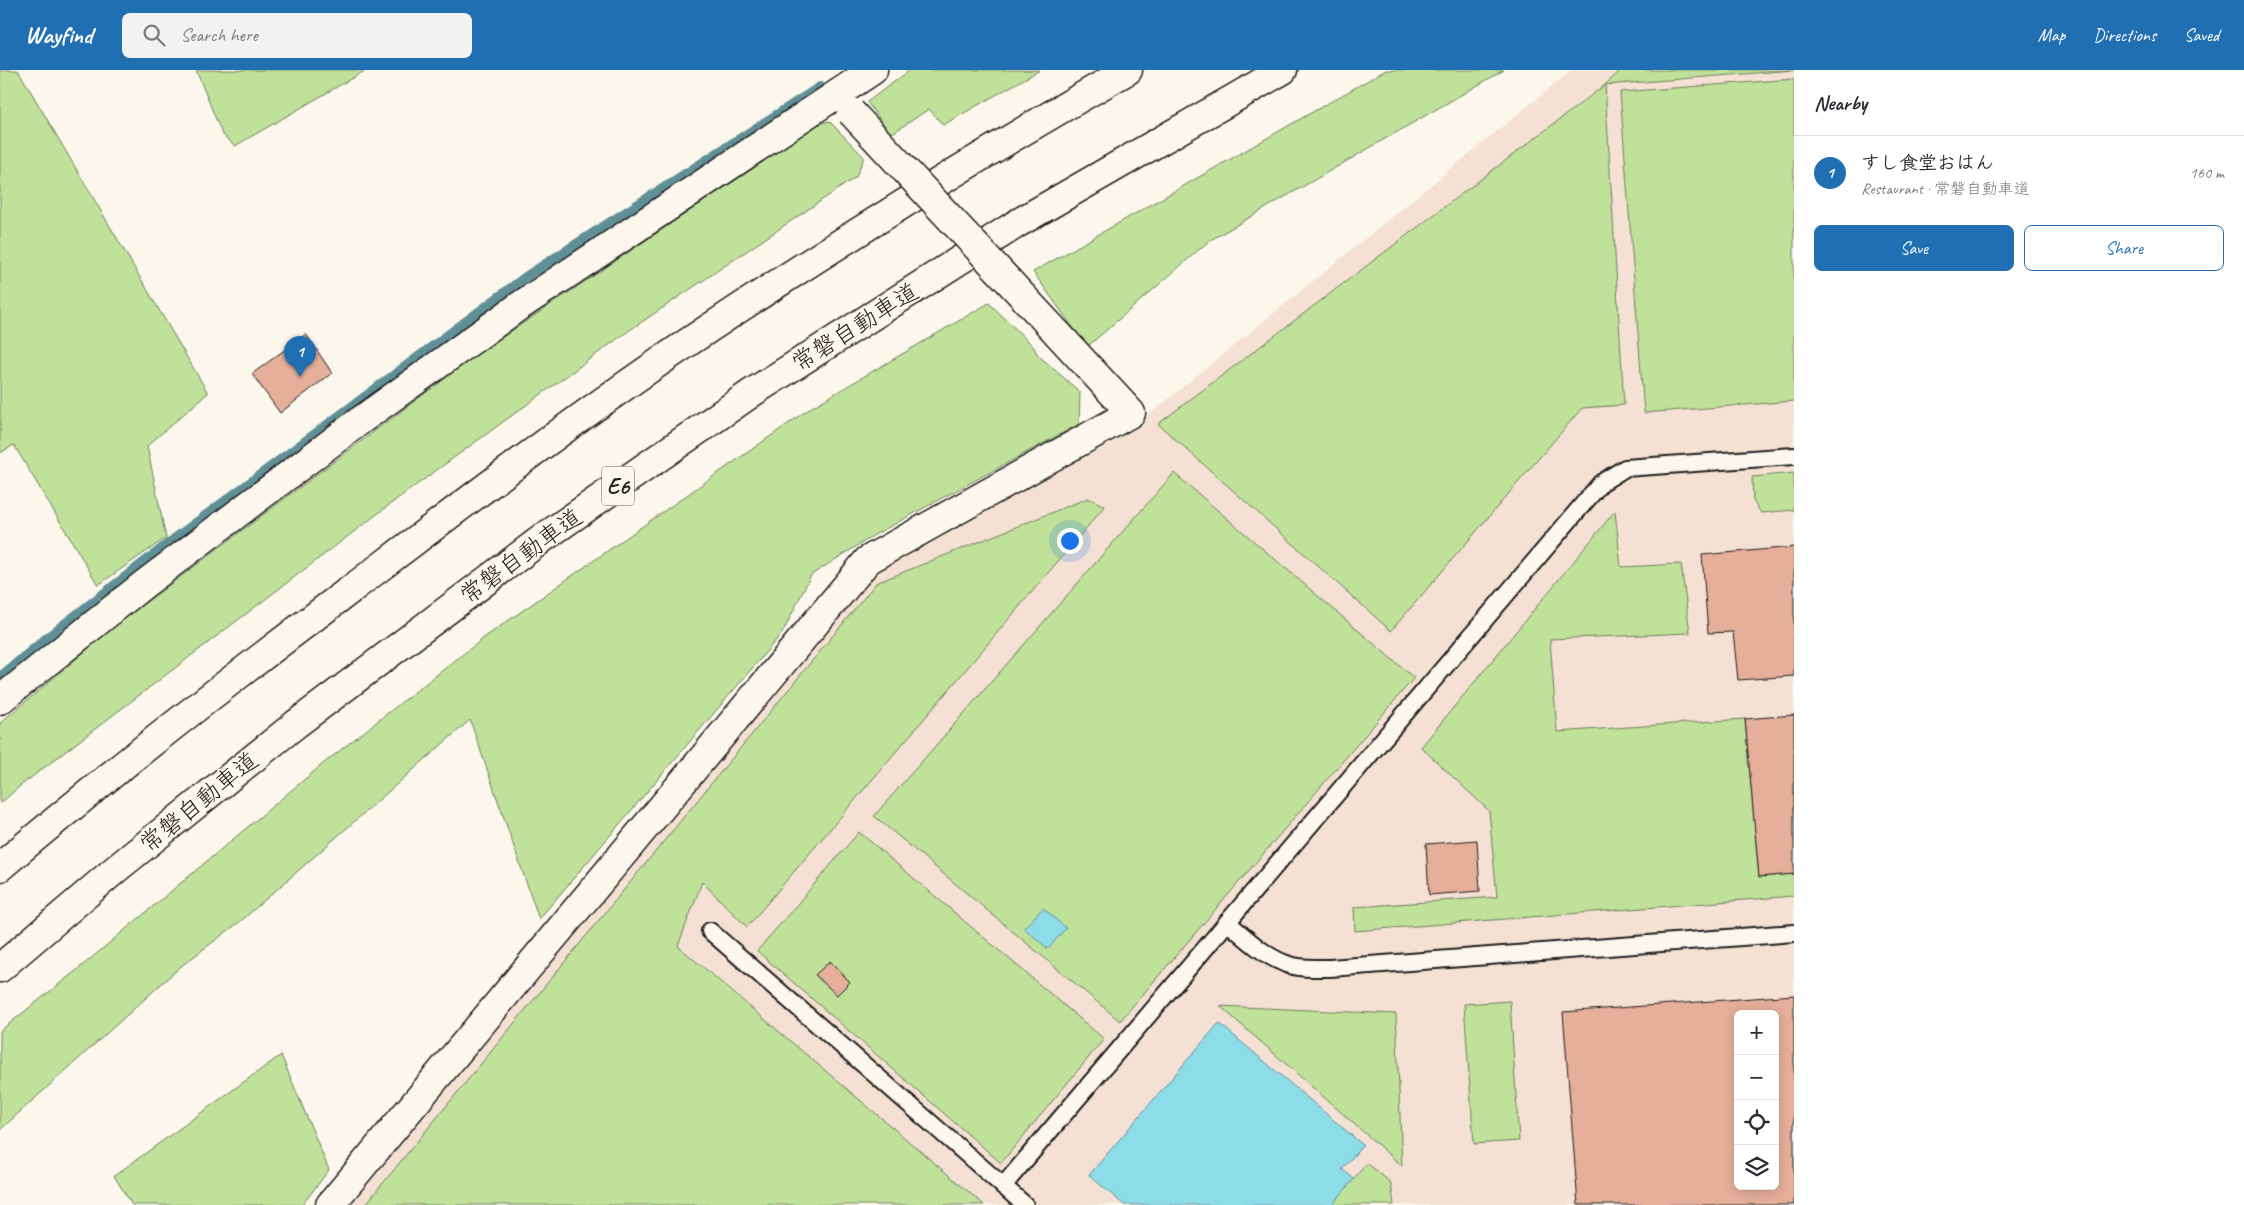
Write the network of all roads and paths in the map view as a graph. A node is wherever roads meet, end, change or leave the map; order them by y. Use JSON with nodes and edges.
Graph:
{"nodes":[{"id":1,"x":873,"y":70,"type":"edge"},
{"id":2,"x":1128,"y":70,"type":"edge"},
{"id":3,"x":1283,"y":70,"type":"edge"},
{"id":4,"x":847,"y":101,"type":"junction"},
{"id":5,"x":1794,"y":456,"type":"edge"},
{"id":6,"x":0,"y":700,"type":"edge"},
{"id":7,"x":0,"y":868,"type":"edge"},
{"id":8,"x":1227,"y":922,"type":"junction"},
{"id":9,"x":710,"y":931,"type":"dead end"},
{"id":10,"x":1794,"y":933,"type":"edge"},
{"id":11,"x":0,"y":968,"type":"edge"},
{"id":12,"x":1003,"y":1186,"type":"junction"},
{"id":13,"x":330,"y":1205,"type":"edge"},
{"id":14,"x":1025,"y":1205,"type":"edge"}],
"edges":[{"from":1,"to":4,"type":"main road"},
{"from":2,"to":7,"type":"main road"},
{"from":3,"to":11,"type":"main road","name":"常磐自動車道","number":"E6"},
{"from":4,"to":6,"type":"main road"},
{"from":4,"to":13,"type":"main road","bridge":true},
{"from":5,"to":8,"type":"lane"},
{"from":8,"to":10,"type":"lane"},
{"from":8,"to":12,"type":"lane"},
{"from":9,"to":12,"type":"lane"},
{"from":12,"to":14,"type":"lane"}]}
